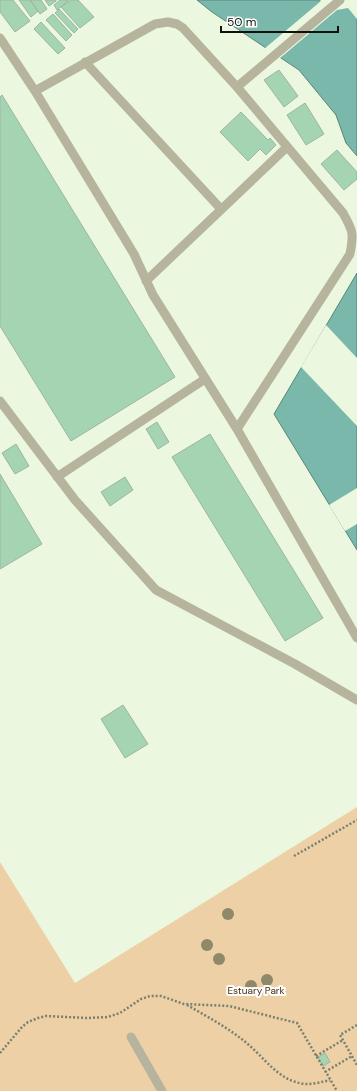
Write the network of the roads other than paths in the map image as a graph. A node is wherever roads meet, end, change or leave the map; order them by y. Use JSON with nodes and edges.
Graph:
{"nodes":[{"id":1,"x":340,"y":0,"type":"edge"},
{"id":2,"x":0,"y":38,"type":"edge"},
{"id":3,"x":85,"y":62,"type":"junction"},
{"id":4,"x":237,"y":87,"type":"junction"},
{"id":5,"x":35,"y":91,"type":"junction"},
{"id":6,"x":287,"y":147,"type":"junction"},
{"id":7,"x":221,"y":209,"type":"junction"},
{"id":8,"x":146,"y":281,"type":"junction"},
{"id":9,"x":205,"y":379,"type":"junction"},
{"id":10,"x":0,"y":401,"type":"edge"},
{"id":11,"x":237,"y":429,"type":"junction"},
{"id":12,"x":57,"y":477,"type":"junction"},
{"id":13,"x":357,"y":638,"type":"edge"},
{"id":14,"x":357,"y":700,"type":"edge"},
{"id":15,"x":131,"y":1038,"type":"dead end"},
{"id":16,"x":162,"y":1091,"type":"edge"}],
"edges":[{"from":1,"to":4,"type":"lane"},
{"from":2,"to":5,"type":"lane"},
{"from":3,"to":4,"type":"lane"},
{"from":3,"to":5,"type":"lane"},
{"from":3,"to":7,"type":"lane"},
{"from":4,"to":6,"type":"lane"},
{"from":5,"to":8,"type":"lane"},
{"from":6,"to":7,"type":"lane"},
{"from":6,"to":11,"type":"lane"},
{"from":7,"to":8,"type":"lane"},
{"from":8,"to":9,"type":"lane"},
{"from":9,"to":11,"type":"lane"},
{"from":9,"to":12,"type":"lane"},
{"from":10,"to":12,"type":"lane"},
{"from":11,"to":13,"type":"lane"},
{"from":12,"to":14,"type":"lane"},
{"from":15,"to":16,"type":"lane"}]}
